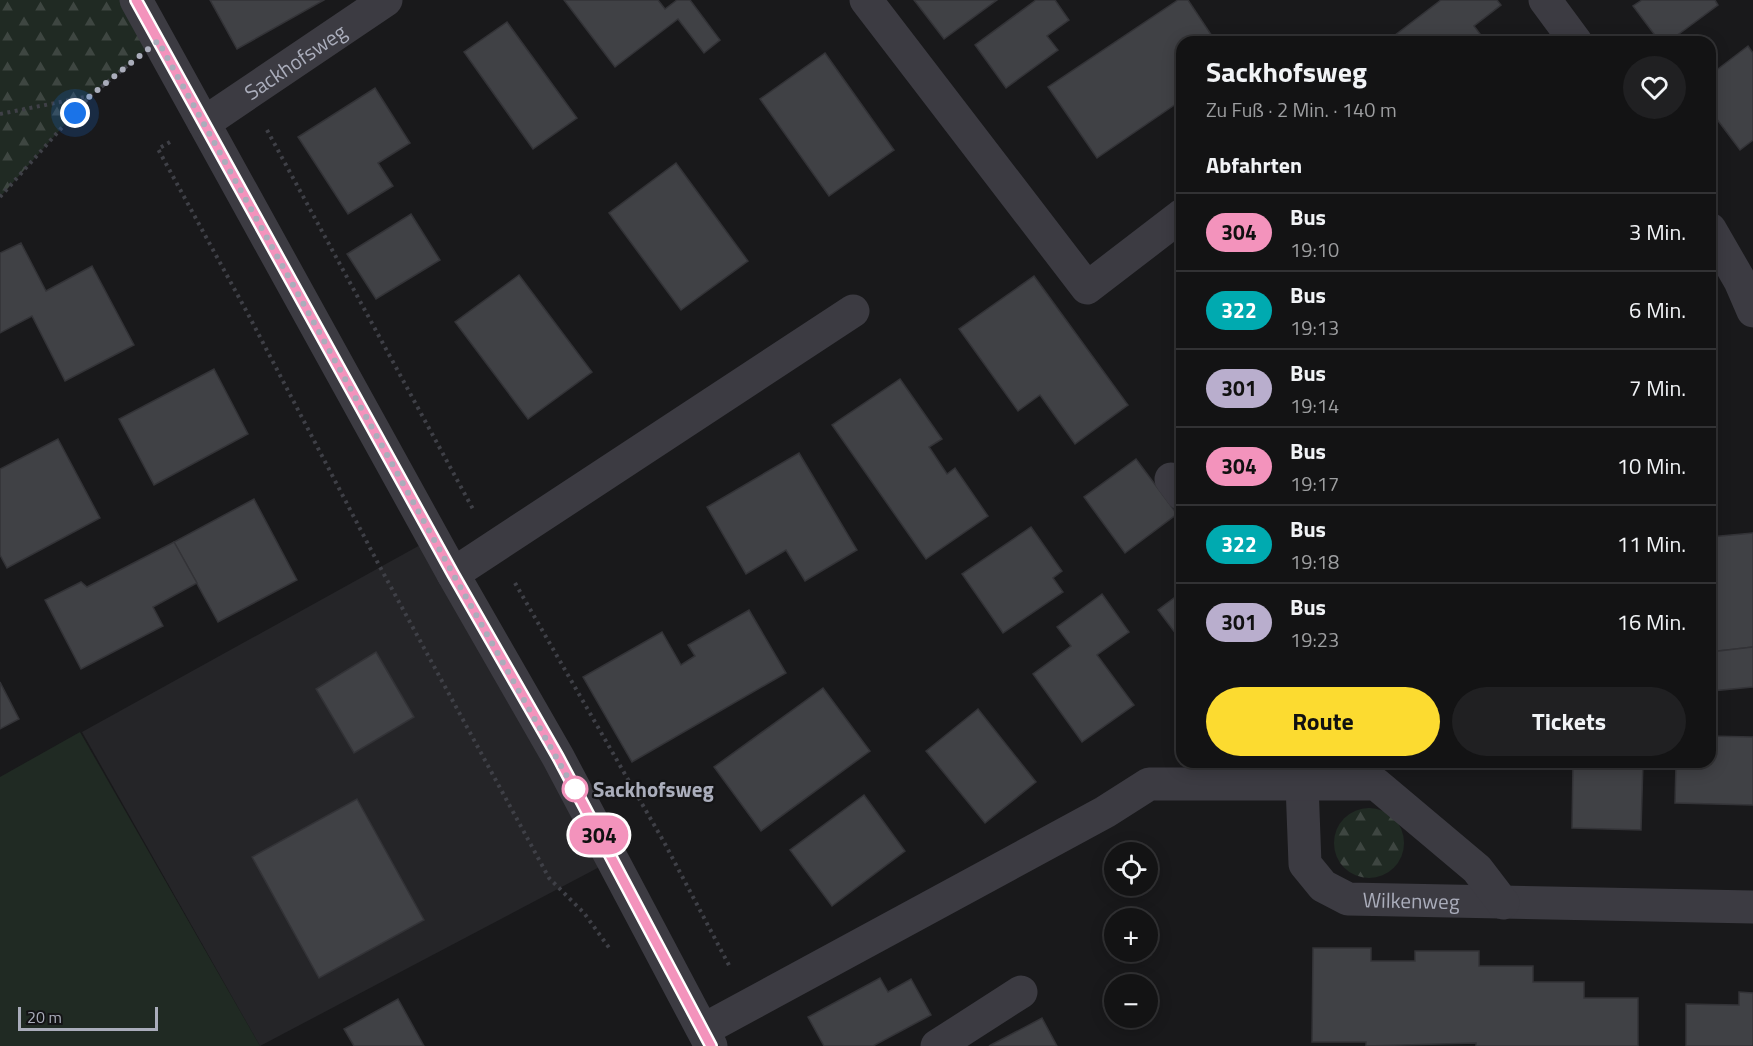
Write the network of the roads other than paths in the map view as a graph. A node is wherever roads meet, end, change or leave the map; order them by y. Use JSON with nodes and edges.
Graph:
{"nodes":[{"id":1,"x":136,"y":0,"type":"edge"},
{"id":2,"x":386,"y":0,"type":"edge"},
{"id":3,"x":866,"y":0,"type":"edge"},
{"id":4,"x":1545,"y":0,"type":"edge"},
{"id":5,"x":1572,"y":36,"type":"edge"},
{"id":6,"x":204,"y":123,"type":"junction"},
{"id":7,"x":1176,"y":220,"type":"edge"},
{"id":8,"x":1716,"y":239,"type":"edge"},
{"id":9,"x":1753,"y":310,"type":"edge"},
{"id":10,"x":853,"y":311,"type":"dead end"},
{"id":11,"x":453,"y":574,"type":"junction"},
{"id":12,"x":1300,"y":773,"type":"edge"},
{"id":13,"x":1503,"y":903,"type":"junction"},
{"id":14,"x":1753,"y":907,"type":"edge"},
{"id":15,"x":1021,"y":992,"type":"dead end"},
{"id":16,"x":707,"y":1038,"type":"edge"},
{"id":17,"x":937,"y":1046,"type":"edge"}],
"edges":[{"from":1,"to":6,"type":"street"},
{"from":2,"to":6,"type":"street","name":"Sackhofsweg"},
{"from":3,"to":7,"type":"street"},
{"from":4,"to":5,"type":"street"},
{"from":6,"to":11,"type":"street"},
{"from":8,"to":9,"type":"street"},
{"from":10,"to":11,"type":"street"},
{"from":11,"to":16,"type":"street"},
{"from":12,"to":13,"type":"street","name":"Wilkenweg"},
{"from":12,"to":13,"type":"street","name":"Wilkenweg"},
{"from":12,"to":16,"type":"street","name":"Wilkenweg"},
{"from":13,"to":14,"type":"street","name":"Wilkenweg"},
{"from":15,"to":17,"type":"street"}]}
